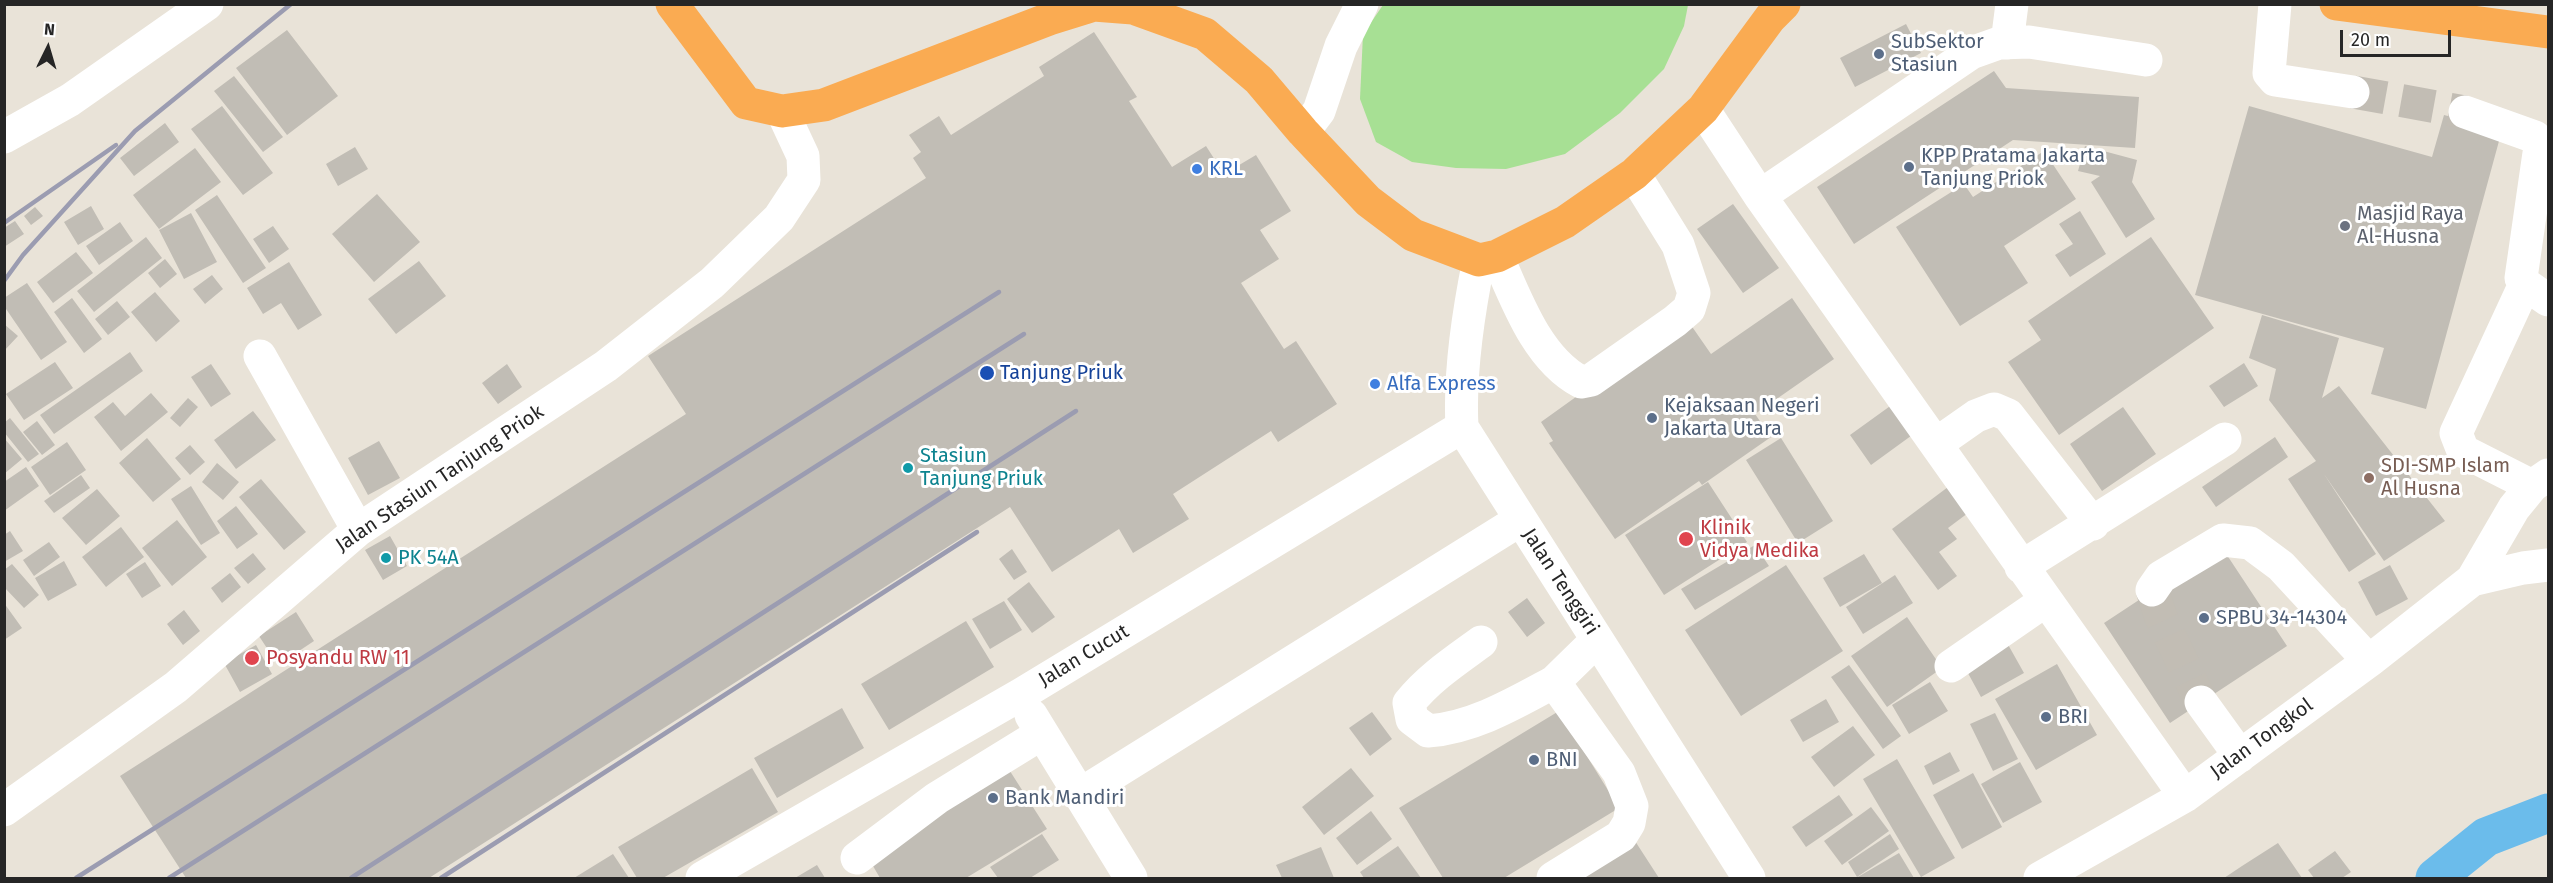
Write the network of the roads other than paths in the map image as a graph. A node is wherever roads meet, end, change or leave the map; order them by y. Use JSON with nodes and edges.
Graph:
{"nodes":[{"id":1,"x":207,"y":4,"type":"edge"},
{"id":2,"x":672,"y":4,"type":"edge"},
{"id":3,"x":1168,"y":4,"type":"edge"},
{"id":4,"x":1362,"y":4,"type":"edge"},
{"id":5,"x":1784,"y":4,"type":"edge"},
{"id":6,"x":2012,"y":4,"type":"edge"},
{"id":7,"x":2275,"y":4,"type":"edge"},
{"id":8,"x":2336,"y":4,"type":"edge"},
{"id":9,"x":2548,"y":32,"type":"edge"},
{"id":10,"x":1205,"y":34,"type":"junction"},
{"id":11,"x":2007,"y":43,"type":"junction"},
{"id":12,"x":2146,"y":60,"type":"dead end"},
{"id":13,"x":2354,"y":92,"type":"tunnel mouth"},
{"id":14,"x":1703,"y":109,"type":"junction"},
{"id":15,"x":782,"y":111,"type":"junction"},
{"id":16,"x":2465,"y":112,"type":"tunnel mouth"},
{"id":17,"x":1303,"y":132,"type":"junction"},
{"id":18,"x":4,"y":137,"type":"edge"},
{"id":19,"x":1634,"y":174,"type":"junction"},
{"id":20,"x":1761,"y":196,"type":"junction"},
{"id":21,"x":1488,"y":258,"type":"junction"},
{"id":22,"x":2537,"y":292,"type":"edge"},
{"id":23,"x":260,"y":356,"type":"dead end"},
{"id":24,"x":1462,"y":427,"type":"junction"},
{"id":25,"x":2225,"y":439,"type":"dead end"},
{"id":26,"x":1936,"y":444,"type":"junction"},
{"id":27,"x":2540,"y":480,"type":"edge"},
{"id":28,"x":1520,"y":520,"type":"junction"},
{"id":29,"x":2093,"y":524,"type":"junction"},
{"id":30,"x":358,"y":530,"type":"junction"},
{"id":31,"x":2548,"y":565,"type":"edge"},
{"id":32,"x":2022,"y":567,"type":"junction"},
{"id":33,"x":2472,"y":580,"type":"junction"},
{"id":34,"x":2152,"y":591,"type":"dead end"},
{"id":35,"x":2045,"y":601,"type":"junction"},
{"id":36,"x":1597,"y":640,"type":"junction"},
{"id":37,"x":1481,"y":642,"type":"dead end"},
{"id":38,"x":2369,"y":661,"type":"junction"},
{"id":39,"x":1951,"y":666,"type":"dead end"},
{"id":40,"x":1554,"y":682,"type":"junction"},
{"id":41,"x":1020,"y":695,"type":"junction"},
{"id":42,"x":2201,"y":702,"type":"tunnel mouth"},
{"id":43,"x":1041,"y":734,"type":"junction"},
{"id":44,"x":2240,"y":756,"type":"junction"},
{"id":45,"x":909,"y":758,"type":"junction"},
{"id":46,"x":1079,"y":795,"type":"junction"},
{"id":47,"x":2185,"y":796,"type":"junction"},
{"id":48,"x":937,"y":798,"type":"junction"},
{"id":49,"x":4,"y":810,"type":"edge"},
{"id":50,"x":857,"y":858,"type":"dead end"},
{"id":51,"x":715,"y":875,"type":"edge"},
{"id":52,"x":1131,"y":879,"type":"edge"},
{"id":53,"x":1553,"y":879,"type":"edge"},
{"id":54,"x":1749,"y":879,"type":"edge"},
{"id":55,"x":2040,"y":879,"type":"edge"}],
"edges":[{"from":1,"to":18,"type":"street"},
{"from":2,"to":15,"type":"highway"},
{"from":3,"to":10,"type":"street"},
{"from":4,"to":17,"type":"street"},
{"from":5,"to":14,"type":"highway"},
{"from":6,"to":11,"type":"street"},
{"from":7,"to":13,"type":"street"},
{"from":8,"to":9,"type":"highway"},
{"from":10,"to":15,"type":"highway"},
{"from":10,"to":17,"type":"highway"},
{"from":11,"to":12,"type":"street"},
{"from":11,"to":20,"type":"street"},
{"from":14,"to":19,"type":"highway"},
{"from":14,"to":20,"type":"street"},
{"from":15,"to":30,"type":"street","name":"Jalan Stasiun Tanjung Priok"},
{"from":16,"to":22,"type":"street"},
{"from":17,"to":21,"type":"highway"},
{"from":19,"to":21,"type":"highway"},
{"from":19,"to":21,"type":"street"},
{"from":20,"to":26,"type":"street"},
{"from":21,"to":24,"type":"street","name":"Jalan Tenggiri"},
{"from":22,"to":27,"type":"street"},
{"from":23,"to":30,"type":"street"},
{"from":24,"to":28,"type":"street","name":"Jalan Tenggiri"},
{"from":24,"to":41,"type":"street","name":"Jalan Cucut"},
{"from":25,"to":29,"type":"street"},
{"from":26,"to":29,"type":"street"},
{"from":26,"to":32,"type":"street"},
{"from":27,"to":33,"type":"street","name":"Jalan Tongkol"},
{"from":28,"to":36,"type":"street","name":"Jalan Tenggiri"},
{"from":28,"to":46,"type":"street"},
{"from":29,"to":32,"type":"street"},
{"from":30,"to":49,"type":"street","name":"Jalan Stasiun Tanjung Priok"},
{"from":31,"to":33,"type":"street","name":"Jalan Tongkol"},
{"from":32,"to":35,"type":"street"},
{"from":33,"to":38,"type":"street","name":"Jalan Tongkol"},
{"from":34,"to":38,"type":"street"},
{"from":35,"to":39,"type":"street"},
{"from":35,"to":47,"type":"street"},
{"from":36,"to":40,"type":"street"},
{"from":36,"to":54,"type":"street","name":"Jalan Tenggiri"},
{"from":37,"to":40,"type":"street"},
{"from":38,"to":44,"type":"street","name":"Jalan Tongkol"},
{"from":40,"to":53,"type":"street"},
{"from":41,"to":43,"type":"street"},
{"from":41,"to":45,"type":"street","name":"Jalan Cucut"},
{"from":42,"to":44,"type":"street"},
{"from":43,"to":46,"type":"street"},
{"from":43,"to":48,"type":"street"},
{"from":44,"to":47,"type":"street","name":"Jalan Tongkol"},
{"from":45,"to":48,"type":"street"},
{"from":45,"to":51,"type":"street","name":"Jalan Cucut"},
{"from":46,"to":52,"type":"street"},
{"from":47,"to":55,"type":"street","name":"Jalan Tongkol"},
{"from":48,"to":50,"type":"street"}]}
